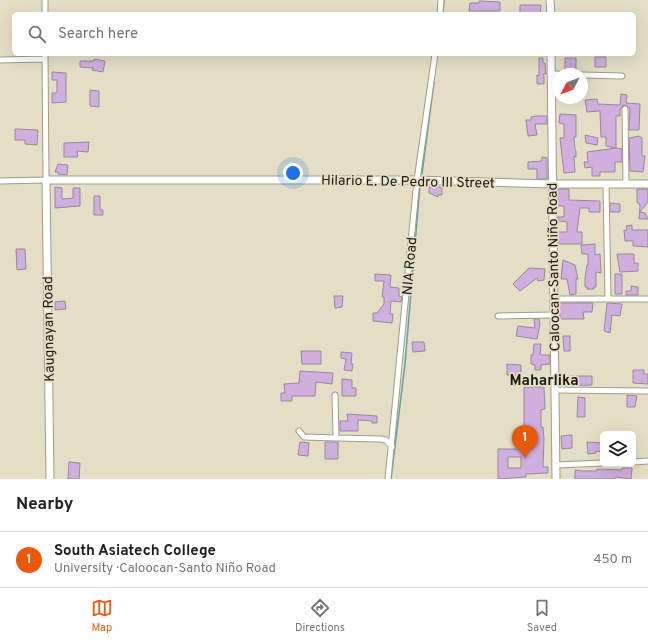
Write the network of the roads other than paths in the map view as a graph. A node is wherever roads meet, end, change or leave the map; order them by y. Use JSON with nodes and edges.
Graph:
{"nodes":[{"id":1,"x":45,"y":0,"type":"edge"},
{"id":2,"x":441,"y":0,"type":"edge"},
{"id":3,"x":550,"y":0,"type":"edge"},
{"id":4,"x":45,"y":12,"type":"edge"},
{"id":5,"x":440,"y":12,"type":"edge"},
{"id":6,"x":550,"y":12,"type":"edge"},
{"id":7,"x":435,"y":56,"type":"edge"},
{"id":8,"x":551,"y":56,"type":"edge"},
{"id":9,"x":45,"y":57,"type":"edge"},
{"id":10,"x":0,"y":60,"type":"edge"},
{"id":11,"x":553,"y":68,"type":"edge"},
{"id":12,"x":588,"y":75,"type":"edge"},
{"id":13,"x":622,"y":76,"type":"dead end"},
{"id":14,"x":553,"y":104,"type":"edge"},
{"id":15,"x":625,"y":109,"type":"dead end"},
{"id":16,"x":0,"y":180,"type":"edge"},
{"id":17,"x":46,"y":180,"type":"junction"},
{"id":18,"x":417,"y":180,"type":"junction"},
{"id":19,"x":552,"y":184,"type":"junction"},
{"id":20,"x":606,"y":184,"type":"junction"},
{"id":21,"x":626,"y":184,"type":"junction"},
{"id":22,"x":648,"y":184,"type":"edge"},
{"id":23,"x":555,"y":299,"type":"junction"},
{"id":24,"x":608,"y":299,"type":"junction"},
{"id":25,"x":648,"y":299,"type":"edge"},
{"id":26,"x":555,"y":315,"type":"junction"},
{"id":27,"x":498,"y":316,"type":"dead end"},
{"id":28,"x":555,"y":390,"type":"junction"},
{"id":29,"x":648,"y":391,"type":"edge"},
{"id":30,"x":335,"y":395,"type":"dead end"},
{"id":31,"x":299,"y":431,"type":"dead end"},
{"id":32,"x":336,"y":438,"type":"junction"},
{"id":33,"x":392,"y":447,"type":"junction"},
{"id":34,"x":648,"y":461,"type":"edge"},
{"id":35,"x":636,"y":462,"type":"edge"},
{"id":36,"x":600,"y":463,"type":"edge"},
{"id":37,"x":556,"y":464,"type":"junction"},
{"id":38,"x":50,"y":479,"type":"edge"},
{"id":39,"x":388,"y":479,"type":"edge"},
{"id":40,"x":556,"y":479,"type":"edge"}],
"edges":[{"from":1,"to":4,"type":"street"},
{"from":2,"to":5,"type":"street"},
{"from":3,"to":6,"type":"street"},
{"from":7,"to":18,"type":"street","name":"NIA Road"},
{"from":8,"to":11,"type":"street","name":"Caloocan-Santo Niño Road"},
{"from":9,"to":10,"type":"street"},
{"from":9,"to":17,"type":"street"},
{"from":12,"to":13,"type":"street"},
{"from":14,"to":19,"type":"street","name":"Caloocan-Santo Niño Road"},
{"from":15,"to":21,"type":"street"},
{"from":16,"to":17,"type":"street","name":"Hilario E. De Pedro III Street"},
{"from":17,"to":18,"type":"street","name":"Hilario E. De Pedro III Street"},
{"from":17,"to":38,"type":"street","name":"Kaugnayan Road"},
{"from":18,"to":19,"type":"street","name":"Hilario E. De Pedro III Street"},
{"from":18,"to":33,"type":"street","name":"NIA Road"},
{"from":19,"to":20,"type":"street","name":"Hilario E. De Pedro III Street"},
{"from":19,"to":23,"type":"street","name":"Caloocan-Santo Niño Road"},
{"from":20,"to":21,"type":"street","name":"Hilario E. De Pedro III Street"},
{"from":20,"to":24,"type":"street"},
{"from":21,"to":22,"type":"street","name":"Hilario E. De Pedro III Street"},
{"from":23,"to":24,"type":"street"},
{"from":23,"to":26,"type":"street","name":"Caloocan-Santo Niño Road"},
{"from":24,"to":25,"type":"street"},
{"from":26,"to":27,"type":"street"},
{"from":26,"to":28,"type":"street","name":"Caloocan-Santo Niño Road"},
{"from":28,"to":29,"type":"street"},
{"from":28,"to":37,"type":"street","name":"Caloocan-Santo Niño Road"},
{"from":30,"to":32,"type":"street"},
{"from":31,"to":32,"type":"street"},
{"from":32,"to":33,"type":"street"},
{"from":33,"to":39,"type":"street","name":"NIA Road"},
{"from":34,"to":35,"type":"street"},
{"from":36,"to":37,"type":"street"},
{"from":37,"to":40,"type":"street","name":"Caloocan-Santo Niño Road"}]}
